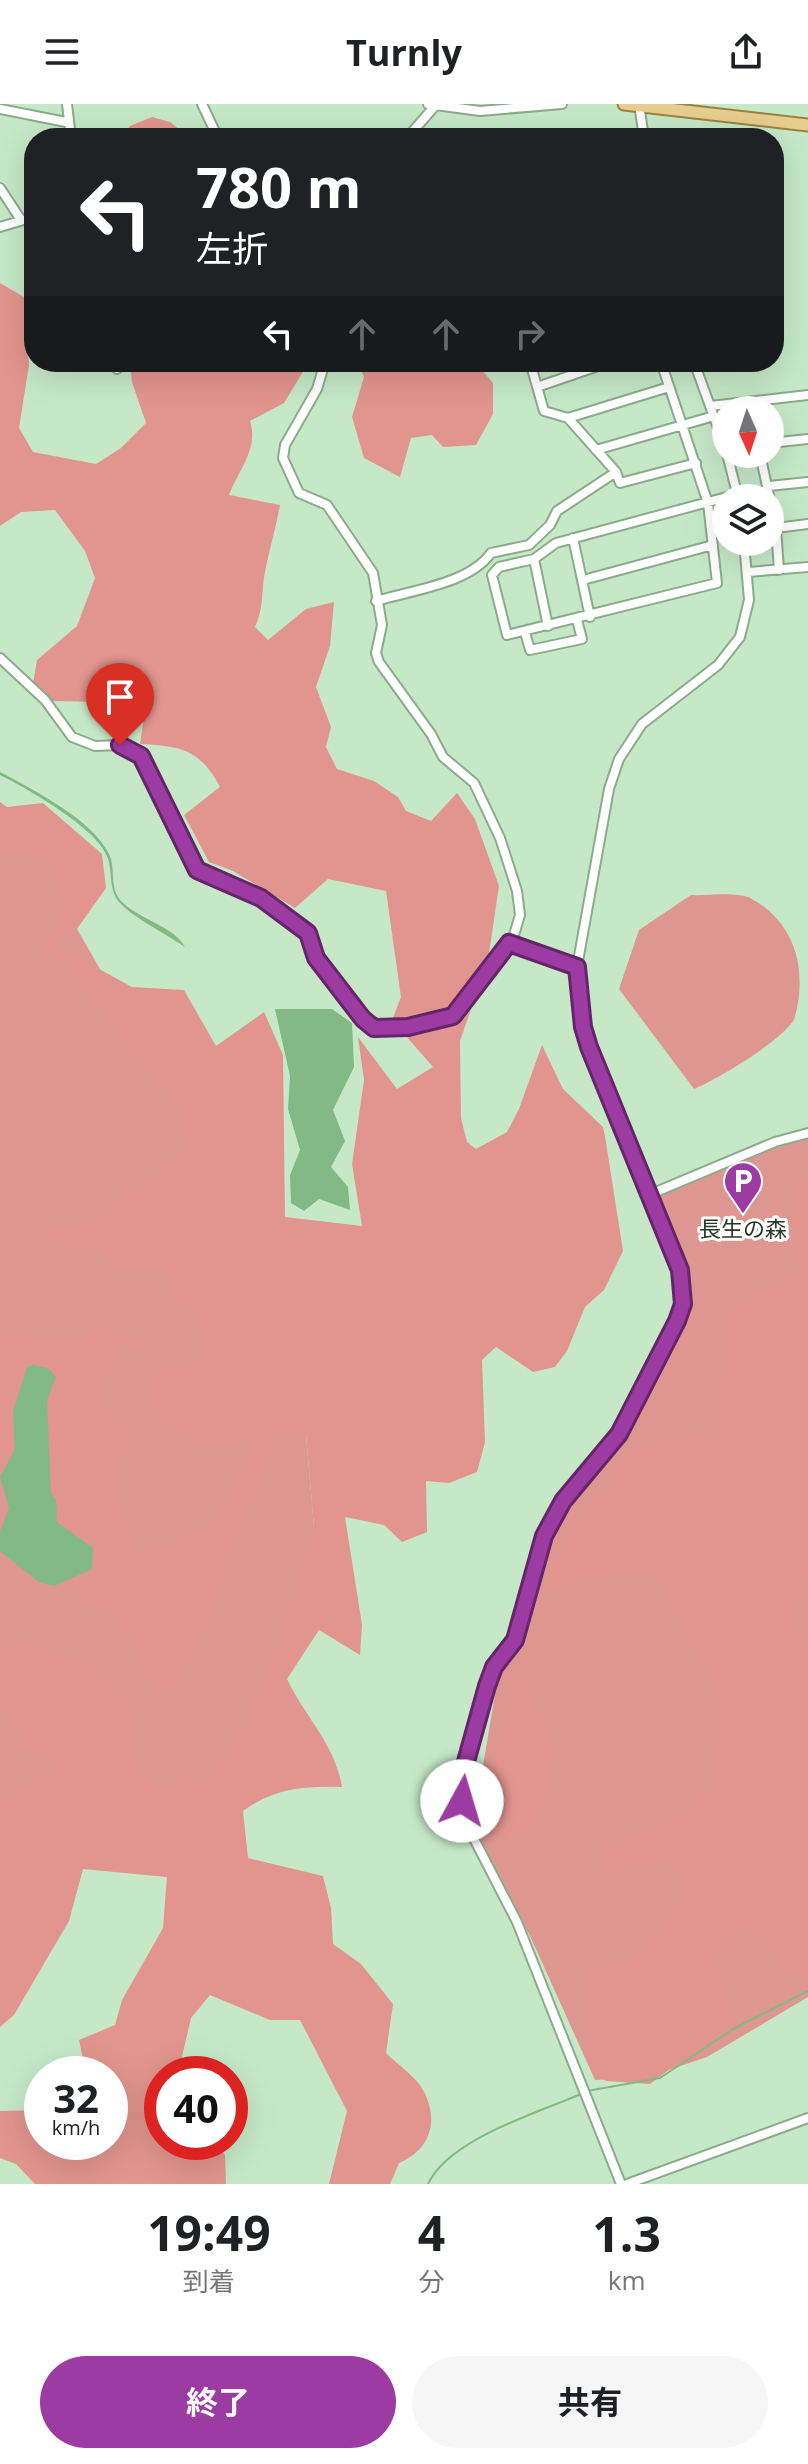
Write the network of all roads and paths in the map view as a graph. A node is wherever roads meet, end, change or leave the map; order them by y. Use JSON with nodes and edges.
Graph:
{"nodes":[{"id":1,"x":67,"y":104,"type":"edge"},
{"id":2,"x":202,"y":104,"type":"edge"},
{"id":3,"x":562,"y":104,"type":"edge"},
{"id":4,"x":624,"y":104,"type":"edge"},
{"id":5,"x":431,"y":106,"type":"edge"},
{"id":6,"x":639,"y":106,"type":"edge"},
{"id":7,"x":0,"y":109,"type":"edge"},
{"id":8,"x":66,"y":122,"type":"junction"},
{"id":9,"x":808,"y":125,"type":"edge"},
{"id":10,"x":68,"y":128,"type":"edge"},
{"id":11,"x":213,"y":128,"type":"edge"},
{"id":12,"x":414,"y":128,"type":"edge"},
{"id":13,"x":642,"y":128,"type":"edge"},
{"id":14,"x":0,"y":188,"type":"edge"},
{"id":15,"x":24,"y":219,"type":"edge"},
{"id":16,"x":21,"y":220,"type":"junction"},
{"id":17,"x":0,"y":227,"type":"edge"},
{"id":18,"x":322,"y":372,"type":"edge"},
{"id":19,"x":533,"y":372,"type":"edge"},
{"id":20,"x":581,"y":372,"type":"edge"},
{"id":21,"x":664,"y":372,"type":"edge"},
{"id":22,"x":698,"y":372,"type":"edge"},
{"id":23,"x":537,"y":387,"type":"junction"},
{"id":24,"x":669,"y":387,"type":"junction"},
{"id":25,"x":808,"y":395,"type":"edge"},
{"id":26,"x":784,"y":399,"type":"edge"},
{"id":27,"x":710,"y":406,"type":"joint"},
{"id":28,"x":712,"y":411,"type":"edge"},
{"id":29,"x":712,"y":416,"type":"edge"},
{"id":30,"x":568,"y":418,"type":"junction"},
{"id":31,"x":682,"y":424,"type":"junction"},
{"id":32,"x":808,"y":439,"type":"edge"},
{"id":33,"x":784,"y":442,"type":"edge"},
{"id":34,"x":596,"y":450,"type":"junction"},
{"id":35,"x":696,"y":463,"type":"junction"},
{"id":36,"x":616,"y":472,"type":"junction"},
{"id":37,"x":808,"y":482,"type":"edge"},
{"id":38,"x":784,"y":484,"type":"edge"},
{"id":39,"x":712,"y":502,"type":"edge"},
{"id":40,"x":708,"y":503,"type":"junction"},
{"id":41,"x":808,"y":524,"type":"edge"},
{"id":42,"x":784,"y":527,"type":"edge"},
{"id":43,"x":712,"y":537,"type":"edge"},
{"id":44,"x":573,"y":538,"type":"junction"},
{"id":45,"x":712,"y":545,"type":"edge"},
{"id":46,"x":714,"y":556,"type":"edge"},
{"id":47,"x":746,"y":556,"type":"edge"},
{"id":48,"x":778,"y":556,"type":"edge"},
{"id":49,"x":534,"y":559,"type":"junction"},
{"id":50,"x":808,"y":567,"type":"edge"},
{"id":51,"x":779,"y":570,"type":"junction"},
{"id":52,"x":748,"y":572,"type":"junction"},
{"id":53,"x":583,"y":580,"type":"junction"},
{"id":54,"x":376,"y":601,"type":"junction"},
{"id":55,"x":590,"y":617,"type":"junction"},
{"id":56,"x":577,"y":620,"type":"junction"},
{"id":57,"x":548,"y":626,"type":"junction"},
{"id":58,"x":525,"y":632,"type":"junction"},
{"id":59,"x":0,"y":658,"type":"edge"},
{"id":60,"x":509,"y":943,"type":"junction"},
{"id":61,"x":577,"y":967,"type":"junction"},
{"id":62,"x":808,"y":1133,"type":"edge"},
{"id":63,"x":651,"y":1194,"type":"junction"},
{"id":64,"x":808,"y":2118,"type":"edge"},
{"id":65,"x":621,"y":2184,"type":"edge"},
{"id":66,"x":627,"y":2184,"type":"edge"}],
"edges":[{"from":1,"to":8,"type":"street"},
{"from":2,"to":11,"type":"street"},
{"from":3,"to":5,"type":"street"},
{"from":4,"to":6,"type":"main road"},
{"from":5,"to":12,"type":"street"},
{"from":6,"to":9,"type":"main road"},
{"from":6,"to":13,"type":"street"},
{"from":7,"to":8,"type":"street"},
{"from":8,"to":10,"type":"street"},
{"from":14,"to":16,"type":"street"},
{"from":15,"to":16,"type":"street"},
{"from":16,"to":17,"type":"street"},
{"from":18,"to":54,"type":"street"},
{"from":19,"to":23,"type":"street"},
{"from":20,"to":23,"type":"street"},
{"from":21,"to":24,"type":"street"},
{"from":22,"to":27,"type":"street"},
{"from":23,"to":30,"type":"street"},
{"from":24,"to":30,"type":"street"},
{"from":24,"to":31,"type":"street"},
{"from":25,"to":26,"type":"street"},
{"from":27,"to":28,"type":"street"},
{"from":29,"to":31,"type":"street"},
{"from":30,"to":34,"type":"street"},
{"from":31,"to":34,"type":"street"},
{"from":31,"to":35,"type":"street"},
{"from":32,"to":33,"type":"street"},
{"from":34,"to":36,"type":"street"},
{"from":35,"to":36,"type":"street"},
{"from":35,"to":40,"type":"street"},
{"from":36,"to":54,"type":"street"},
{"from":37,"to":38,"type":"street"},
{"from":39,"to":40,"type":"street"},
{"from":40,"to":43,"type":"street"},
{"from":40,"to":44,"type":"street"},
{"from":41,"to":42,"type":"street"},
{"from":44,"to":49,"type":"street"},
{"from":44,"to":53,"type":"street"},
{"from":45,"to":53,"type":"street"},
{"from":46,"to":55,"type":"street"},
{"from":47,"to":52,"type":"street"},
{"from":48,"to":51,"type":"street"},
{"from":49,"to":57,"type":"street"},
{"from":49,"to":58,"type":"street"},
{"from":50,"to":51,"type":"street"},
{"from":51,"to":52,"type":"street"},
{"from":52,"to":61,"type":"street"},
{"from":53,"to":55,"type":"street"},
{"from":54,"to":60,"type":"street"},
{"from":55,"to":56,"type":"street"},
{"from":56,"to":57,"type":"street"},
{"from":56,"to":58,"type":"street"},
{"from":57,"to":58,"type":"street"},
{"from":59,"to":60,"type":"street"},
{"from":60,"to":61,"type":"street"},
{"from":61,"to":63,"type":"street"},
{"from":62,"to":63,"type":"street"},
{"from":63,"to":65,"type":"street"},
{"from":64,"to":66,"type":"street"}]}
